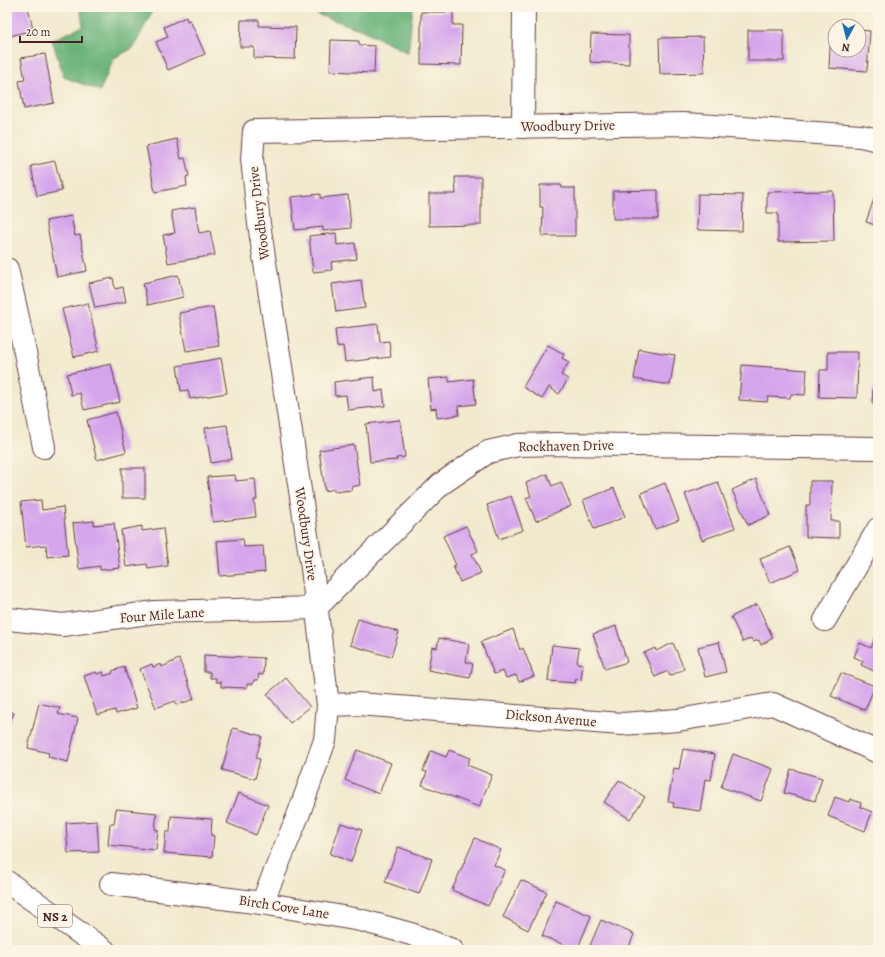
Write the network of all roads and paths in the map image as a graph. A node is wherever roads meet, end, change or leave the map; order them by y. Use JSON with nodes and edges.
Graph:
{"nodes":[{"id":1,"x":524,"y":7,"type":"edge"},
{"id":2,"x":523,"y":126,"type":"junction"},
{"id":3,"x":878,"y":140,"type":"edge"},
{"id":4,"x":7,"y":269,"type":"edge"},
{"id":5,"x":12,"y":314,"type":"edge"},
{"id":6,"x":44,"y":447,"type":"dead end"},
{"id":7,"x":878,"y":448,"type":"edge"},
{"id":8,"x":878,"y":529,"type":"edge"},
{"id":9,"x":316,"y":608,"type":"junction"},
{"id":10,"x":9,"y":619,"type":"dead end"},
{"id":11,"x":824,"y":620,"type":"dead end"},
{"id":12,"x":328,"y":705,"type":"junction"},
{"id":13,"x":878,"y":752,"type":"edge"},
{"id":14,"x":7,"y":882,"type":"edge"},
{"id":15,"x":111,"y":884,"type":"dead end"},
{"id":16,"x":262,"y":903,"type":"junction"},
{"id":17,"x":104,"y":950,"type":"edge"},
{"id":18,"x":452,"y":950,"type":"edge"}],
"edges":[{"from":1,"to":2,"type":"street"},
{"from":2,"to":3,"type":"street","name":"Woodbury Drive"},
{"from":2,"to":9,"type":"street","name":"Woodbury Drive"},
{"from":4,"to":5,"type":"street"},
{"from":5,"to":6,"type":"street"},
{"from":7,"to":9,"type":"street","name":"Rockhaven Drive"},
{"from":8,"to":11,"type":"street"},
{"from":9,"to":10,"type":"street","name":"Four Mile Lane"},
{"from":9,"to":12,"type":"street","name":"Woodbury Drive"},
{"from":12,"to":13,"type":"street","name":"Dickson Avenue"},
{"from":12,"to":16,"type":"street","name":"Woodbury Drive"},
{"from":14,"to":17,"type":"street","number":"NS 2"},
{"from":15,"to":16,"type":"street","name":"Birch Cove Lane"},
{"from":16,"to":18,"type":"street","name":"Birch Cove Lane"}]}
